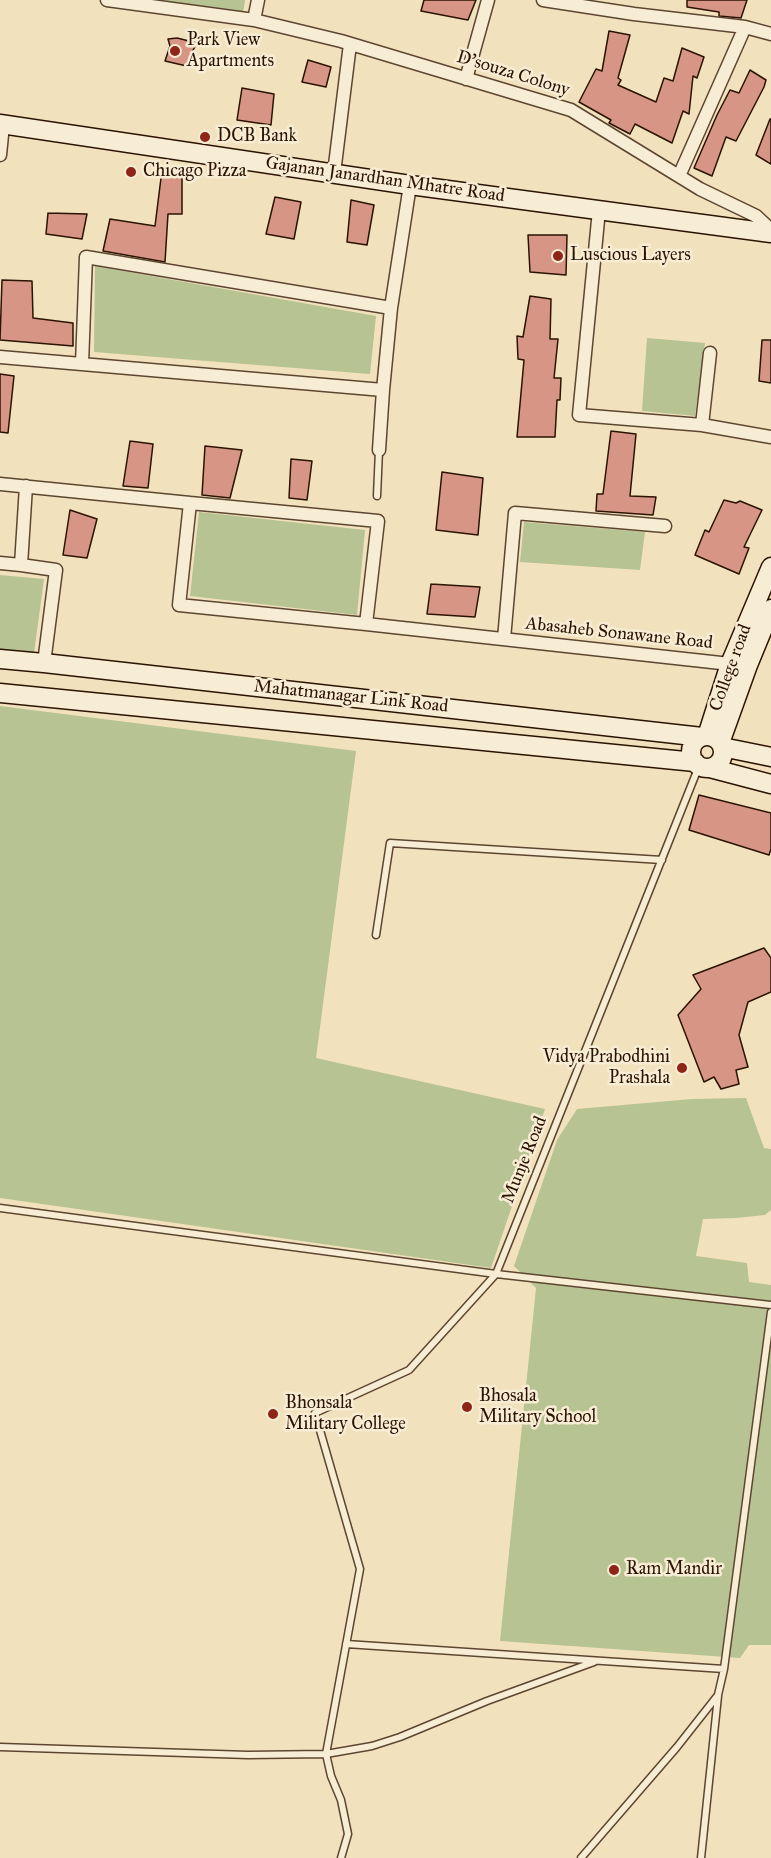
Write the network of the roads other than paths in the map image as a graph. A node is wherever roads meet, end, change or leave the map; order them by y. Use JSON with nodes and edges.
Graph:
{"nodes":[{"id":1,"x":111,"y":0,"type":"edge"},
{"id":2,"x":258,"y":0,"type":"edge"},
{"id":3,"x":488,"y":0,"type":"edge"},
{"id":4,"x":543,"y":0,"type":"edge"},
{"id":5,"x":254,"y":20,"type":"junction"},
{"id":6,"x":745,"y":27,"type":"junction"},
{"id":7,"x":771,"y":34,"type":"edge"},
{"id":8,"x":350,"y":44,"type":"junction"},
{"id":9,"x":466,"y":79,"type":"junction"},
{"id":10,"x":2,"y":125,"type":"edge"},
{"id":11,"x":0,"y":155,"type":"edge"},
{"id":12,"x":334,"y":173,"type":"junction"},
{"id":13,"x":679,"y":176,"type":"junction"},
{"id":14,"x":410,"y":185,"type":"junction"},
{"id":15,"x":599,"y":210,"type":"junction"},
{"id":16,"x":771,"y":231,"type":"edge"},
{"id":17,"x":391,"y":308,"type":"junction"},
{"id":18,"x":710,"y":353,"type":"dead end"},
{"id":19,"x":0,"y":357,"type":"edge"},
{"id":20,"x":82,"y":364,"type":"junction"},
{"id":21,"x":383,"y":390,"type":"junction"},
{"id":22,"x":702,"y":424,"type":"junction"},
{"id":23,"x":771,"y":437,"type":"edge"},
{"id":24,"x":379,"y":450,"type":"joint"},
{"id":25,"x":0,"y":484,"type":"edge"},
{"id":26,"x":26,"y":486,"type":"junction"},
{"id":27,"x":377,"y":496,"type":"dead end"},
{"id":28,"x":190,"y":503,"type":"junction"},
{"id":29,"x":665,"y":526,"type":"dead end"},
{"id":30,"x":0,"y":563,"type":"edge"},
{"id":31,"x":21,"y":565,"type":"junction"},
{"id":32,"x":771,"y":567,"type":"edge"},
{"id":33,"x":771,"y":609,"type":"edge"},
{"id":34,"x":366,"y":624,"type":"junction"},
{"id":35,"x":504,"y":639,"type":"junction"},
{"id":36,"x":0,"y":659,"type":"edge"},
{"id":37,"x":44,"y":663,"type":"junction"},
{"id":38,"x":730,"y":664,"type":"junction"},
{"id":39,"x":0,"y":693,"type":"edge"},
{"id":40,"x":713,"y":741,"type":"junction"},
{"id":41,"x":771,"y":757,"type":"edge"},
{"id":42,"x":701,"y":765,"type":"junction"},
{"id":43,"x":771,"y":784,"type":"edge"},
{"id":44,"x":662,"y":860,"type":"junction"},
{"id":45,"x":376,"y":935,"type":"dead end"},
{"id":46,"x":0,"y":1208,"type":"edge"},
{"id":47,"x":495,"y":1274,"type":"junction"},
{"id":48,"x":771,"y":1305,"type":"edge"},
{"id":49,"x":771,"y":1312,"type":"edge"},
{"id":50,"x":346,"y":1644,"type":"junction"},
{"id":51,"x":598,"y":1661,"type":"junction"},
{"id":52,"x":723,"y":1669,"type":"junction"},
{"id":53,"x":718,"y":1695,"type":"junction"},
{"id":54,"x":0,"y":1748,"type":"edge"},
{"id":55,"x":326,"y":1754,"type":"junction"},
{"id":56,"x":341,"y":1858,"type":"edge"},
{"id":57,"x":581,"y":1858,"type":"edge"},
{"id":58,"x":701,"y":1858,"type":"edge"}],
"edges":[{"from":1,"to":5,"type":"street","name":"D'souza Colony"},
{"from":2,"to":5,"type":"street"},
{"from":3,"to":9,"type":"street"},
{"from":4,"to":6,"type":"street"},
{"from":5,"to":8,"type":"street","name":"D'souza Colony"},
{"from":6,"to":7,"type":"street"},
{"from":6,"to":13,"type":"street"},
{"from":8,"to":9,"type":"street","name":"D'souza Colony"},
{"from":8,"to":12,"type":"street"},
{"from":9,"to":13,"type":"street","name":"D'souza Colony"},
{"from":10,"to":11,"type":"street"},
{"from":10,"to":12,"type":"main road","name":"Gajanan Janardhan Mhatre Road"},
{"from":12,"to":14,"type":"main road","name":"Gajanan Janardhan Mhatre Road"},
{"from":13,"to":16,"type":"street","name":"D'souza Colony"},
{"from":14,"to":15,"type":"main road","name":"Gajanan Janardhan Mhatre Road"},
{"from":14,"to":17,"type":"street"},
{"from":15,"to":16,"type":"main road","name":"Gajanan Janardhan Mhatre Road"},
{"from":15,"to":22,"type":"street"},
{"from":17,"to":20,"type":"street"},
{"from":17,"to":21,"type":"street"},
{"from":18,"to":22,"type":"street"},
{"from":19,"to":20,"type":"street"},
{"from":20,"to":21,"type":"street"},
{"from":21,"to":24,"type":"street"},
{"from":22,"to":23,"type":"street"},
{"from":24,"to":27,"type":"lane"},
{"from":25,"to":26,"type":"street"},
{"from":26,"to":28,"type":"street"},
{"from":26,"to":31,"type":"street"},
{"from":28,"to":34,"type":"street","name":"Abasaheb Sonawane Road"},
{"from":28,"to":34,"type":"street"},
{"from":29,"to":35,"type":"street","name":"Abasaheb Sonawane Road"},
{"from":30,"to":31,"type":"street"},
{"from":31,"to":37,"type":"street"},
{"from":32,"to":38,"type":"main road","name":"College road"},
{"from":33,"to":40,"type":"main road","name":"College road"},
{"from":34,"to":35,"type":"street","name":"Abasaheb Sonawane Road"},
{"from":35,"to":38,"type":"street","name":"Abasaheb Sonawane Road"},
{"from":36,"to":37,"type":"main road","name":"Mahatmanagar Link Road"},
{"from":37,"to":40,"type":"main road","name":"Mahatmanagar Link Road"},
{"from":38,"to":40,"type":"main road","name":"College road"},
{"from":39,"to":42,"type":"main road","name":"Mahatmanagar Link Road"},
{"from":40,"to":41,"type":"main road","name":"Mahatmanagar Link Road"},
{"from":40,"to":42,"type":"main road"},
{"from":40,"to":42,"type":"main road"},
{"from":42,"to":43,"type":"main road","name":"Mahatmanagar Link Road"},
{"from":42,"to":44,"type":"lane","name":"Munje Road"},
{"from":44,"to":45,"type":"lane"},
{"from":44,"to":47,"type":"lane","name":"Munje Road"},
{"from":46,"to":47,"type":"lane"},
{"from":47,"to":48,"type":"lane"},
{"from":47,"to":50,"type":"lane","name":"Munje Road"},
{"from":49,"to":52,"type":"lane"},
{"from":50,"to":51,"type":"lane"},
{"from":50,"to":55,"type":"lane"},
{"from":51,"to":52,"type":"lane"},
{"from":51,"to":55,"type":"lane"},
{"from":52,"to":53,"type":"lane"},
{"from":53,"to":57,"type":"lane"},
{"from":53,"to":58,"type":"lane"},
{"from":54,"to":55,"type":"lane"},
{"from":55,"to":56,"type":"lane"}]}
